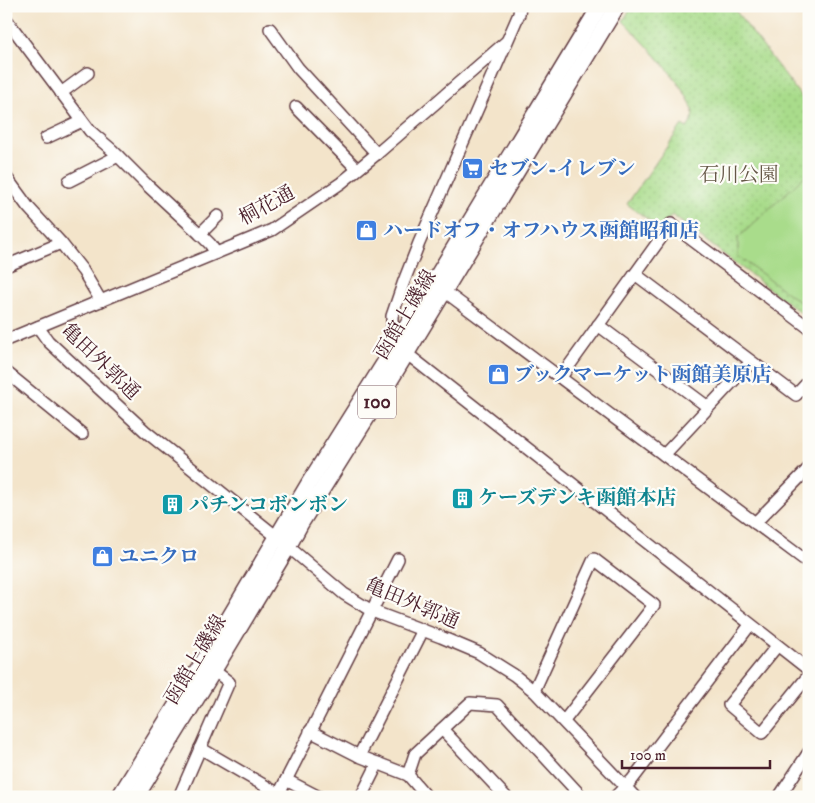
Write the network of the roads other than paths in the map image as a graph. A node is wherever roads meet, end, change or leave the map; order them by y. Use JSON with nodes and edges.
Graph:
{"nodes":[{"id":1,"x":520,"y":6,"type":"edge"},
{"id":2,"x":600,"y":6,"type":"edge"},
{"id":3,"x":617,"y":6,"type":"edge"},
{"id":4,"x":805,"y":6,"type":"edge"},
{"id":5,"x":809,"y":10,"type":"edge"},
{"id":6,"x":6,"y":19,"type":"edge"},
{"id":7,"x":270,"y":29,"type":"dead end"},
{"id":8,"x":507,"y":40,"type":"junction"},
{"id":9,"x":88,"y":74,"type":"dead end"},
{"id":10,"x":61,"y":93,"type":"junction"},
{"id":11,"x":296,"y":107,"type":"dead end"},
{"id":12,"x":82,"y":121,"type":"junction"},
{"id":13,"x":46,"y":138,"type":"dead end"},
{"id":14,"x":377,"y":154,"type":"junction"},
{"id":15,"x":118,"y":156,"type":"junction"},
{"id":16,"x":357,"y":170,"type":"junction"},
{"id":17,"x":6,"y":177,"type":"edge"},
{"id":18,"x":69,"y":181,"type":"dead end"},
{"id":19,"x":218,"y":216,"type":"dead end"},
{"id":20,"x":200,"y":234,"type":"junction"},
{"id":21,"x":61,"y":243,"type":"junction"},
{"id":22,"x":216,"y":253,"type":"junction"},
{"id":23,"x":6,"y":266,"type":"edge"},
{"id":24,"x":635,"y":274,"type":"junction"},
{"id":25,"x":444,"y":291,"type":"junction"},
{"id":26,"x":101,"y":301,"type":"junction"},
{"id":27,"x":598,"y":326,"type":"junction"},
{"id":28,"x":38,"y":327,"type":"junction"},
{"id":29,"x":809,"y":328,"type":"edge"},
{"id":30,"x":6,"y":340,"type":"edge"},
{"id":31,"x":400,"y":350,"type":"junction"},
{"id":32,"x":751,"y":362,"type":"junction"},
{"id":33,"x":6,"y":372,"type":"edge"},
{"id":34,"x":562,"y":377,"type":"junction"},
{"id":35,"x":809,"y":381,"type":"edge"},
{"id":36,"x":708,"y":407,"type":"junction"},
{"id":37,"x":82,"y":434,"type":"dead end"},
{"id":38,"x":664,"y":455,"type":"junction"},
{"id":39,"x":809,"y":468,"type":"edge"},
{"id":40,"x":755,"y":523,"type":"junction"},
{"id":41,"x":282,"y":542,"type":"junction"},
{"id":42,"x":398,"y":559,"type":"dead end"},
{"id":43,"x":809,"y":563,"type":"edge"},
{"id":44,"x":372,"y":611,"type":"junction"},
{"id":45,"x":750,"y":625,"type":"junction"},
{"id":46,"x":423,"y":630,"type":"junction"},
{"id":47,"x":777,"y":646,"type":"junction"},
{"id":48,"x":209,"y":666,"type":"junction"},
{"id":49,"x":809,"y":670,"type":"edge"},
{"id":50,"x":809,"y":675,"type":"edge"},
{"id":51,"x":534,"y":690,"type":"junction"},
{"id":52,"x":564,"y":721,"type":"junction"},
{"id":53,"x":442,"y":729,"type":"junction"},
{"id":54,"x":310,"y":731,"type":"junction"},
{"id":55,"x":200,"y":748,"type":"junction"},
{"id":56,"x":809,"y":752,"type":"edge"},
{"id":57,"x":359,"y":756,"type":"junction"},
{"id":58,"x":378,"y":762,"type":"junction"},
{"id":59,"x":408,"y":774,"type":"junction"},
{"id":60,"x":286,"y":780,"type":"junction"},
{"id":61,"x":626,"y":787,"type":"junction"},
{"id":62,"x":419,"y":794,"type":"edge"},
{"id":63,"x":119,"y":797,"type":"edge"},
{"id":64,"x":136,"y":797,"type":"edge"},
{"id":65,"x":179,"y":797,"type":"edge"},
{"id":66,"x":319,"y":797,"type":"edge"},
{"id":67,"x":361,"y":797,"type":"edge"},
{"id":68,"x":506,"y":797,"type":"edge"},
{"id":69,"x":582,"y":797,"type":"edge"},
{"id":70,"x":616,"y":797,"type":"edge"},
{"id":71,"x":635,"y":797,"type":"edge"},
{"id":72,"x":779,"y":797,"type":"edge"}],
"edges":[{"from":1,"to":8,"type":"street"},
{"from":2,"to":31,"type":"main road","name":"函館上磯線","number":"100"},
{"from":3,"to":25,"type":"main road","name":"函館上磯線","number":"100"},
{"from":4,"to":5,"type":"street"},
{"from":6,"to":10,"type":"street"},
{"from":7,"to":14,"type":"street"},
{"from":8,"to":14,"type":"street","name":"桐花通"},
{"from":8,"to":31,"type":"street"},
{"from":9,"to":10,"type":"street"},
{"from":10,"to":12,"type":"street"},
{"from":11,"to":16,"type":"street"},
{"from":12,"to":13,"type":"street"},
{"from":12,"to":15,"type":"street"},
{"from":14,"to":16,"type":"street","name":"桐花通"},
{"from":15,"to":18,"type":"street"},
{"from":15,"to":20,"type":"street"},
{"from":16,"to":22,"type":"street","name":"桐花通"},
{"from":17,"to":21,"type":"street"},
{"from":19,"to":20,"type":"street"},
{"from":20,"to":22,"type":"street"},
{"from":21,"to":23,"type":"street"},
{"from":21,"to":26,"type":"street"},
{"from":22,"to":26,"type":"street","name":"桐花通"},
{"from":24,"to":27,"type":"street"},
{"from":24,"to":29,"type":"street"},
{"from":24,"to":32,"type":"street"},
{"from":25,"to":31,"type":"main road","name":"函館上磯線","number":"100"},
{"from":25,"to":34,"type":"street"},
{"from":26,"to":28,"type":"street","name":"桐花通"},
{"from":27,"to":34,"type":"street"},
{"from":27,"to":36,"type":"street"},
{"from":28,"to":30,"type":"street","name":"桐花通"},
{"from":28,"to":41,"type":"street","name":"亀田外郭通"},
{"from":31,"to":41,"type":"main road","name":"函館上磯線","number":"100"},
{"from":31,"to":45,"type":"street"},
{"from":32,"to":35,"type":"street"},
{"from":32,"to":36,"type":"street"},
{"from":33,"to":37,"type":"street"},
{"from":34,"to":38,"type":"street"},
{"from":36,"to":38,"type":"street"},
{"from":38,"to":40,"type":"street"},
{"from":39,"to":40,"type":"street"},
{"from":40,"to":43,"type":"street"},
{"from":41,"to":44,"type":"street","name":"亀田外郭通"},
{"from":41,"to":48,"type":"main road","name":"函館上磯線","number":"100"},
{"from":42,"to":44,"type":"street"},
{"from":44,"to":46,"type":"street","name":"亀田外郭通"},
{"from":44,"to":54,"type":"street"},
{"from":45,"to":47,"type":"street"},
{"from":45,"to":61,"type":"street"},
{"from":46,"to":51,"type":"street","name":"亀田外郭通"},
{"from":46,"to":57,"type":"street"},
{"from":47,"to":49,"type":"street"},
{"from":47,"to":50,"type":"street"},
{"from":48,"to":55,"type":"street"},
{"from":48,"to":63,"type":"main road","name":"函館上磯線","number":"100"},
{"from":48,"to":64,"type":"main road","name":"函館上磯線","number":"100"},
{"from":51,"to":52,"type":"street","name":"亀田外郭通"},
{"from":51,"to":52,"type":"street"},
{"from":52,"to":61,"type":"street","name":"亀田外郭通"},
{"from":53,"to":59,"type":"street"},
{"from":53,"to":68,"type":"street"},
{"from":53,"to":69,"type":"street"},
{"from":54,"to":57,"type":"street"},
{"from":54,"to":60,"type":"street"},
{"from":55,"to":60,"type":"street"},
{"from":55,"to":65,"type":"street"},
{"from":56,"to":72,"type":"street"},
{"from":57,"to":58,"type":"street"},
{"from":58,"to":59,"type":"street"},
{"from":58,"to":67,"type":"street"},
{"from":59,"to":62,"type":"street"},
{"from":60,"to":66,"type":"street"},
{"from":61,"to":70,"type":"street"},
{"from":61,"to":71,"type":"street","name":"亀田外郭通"}]}
